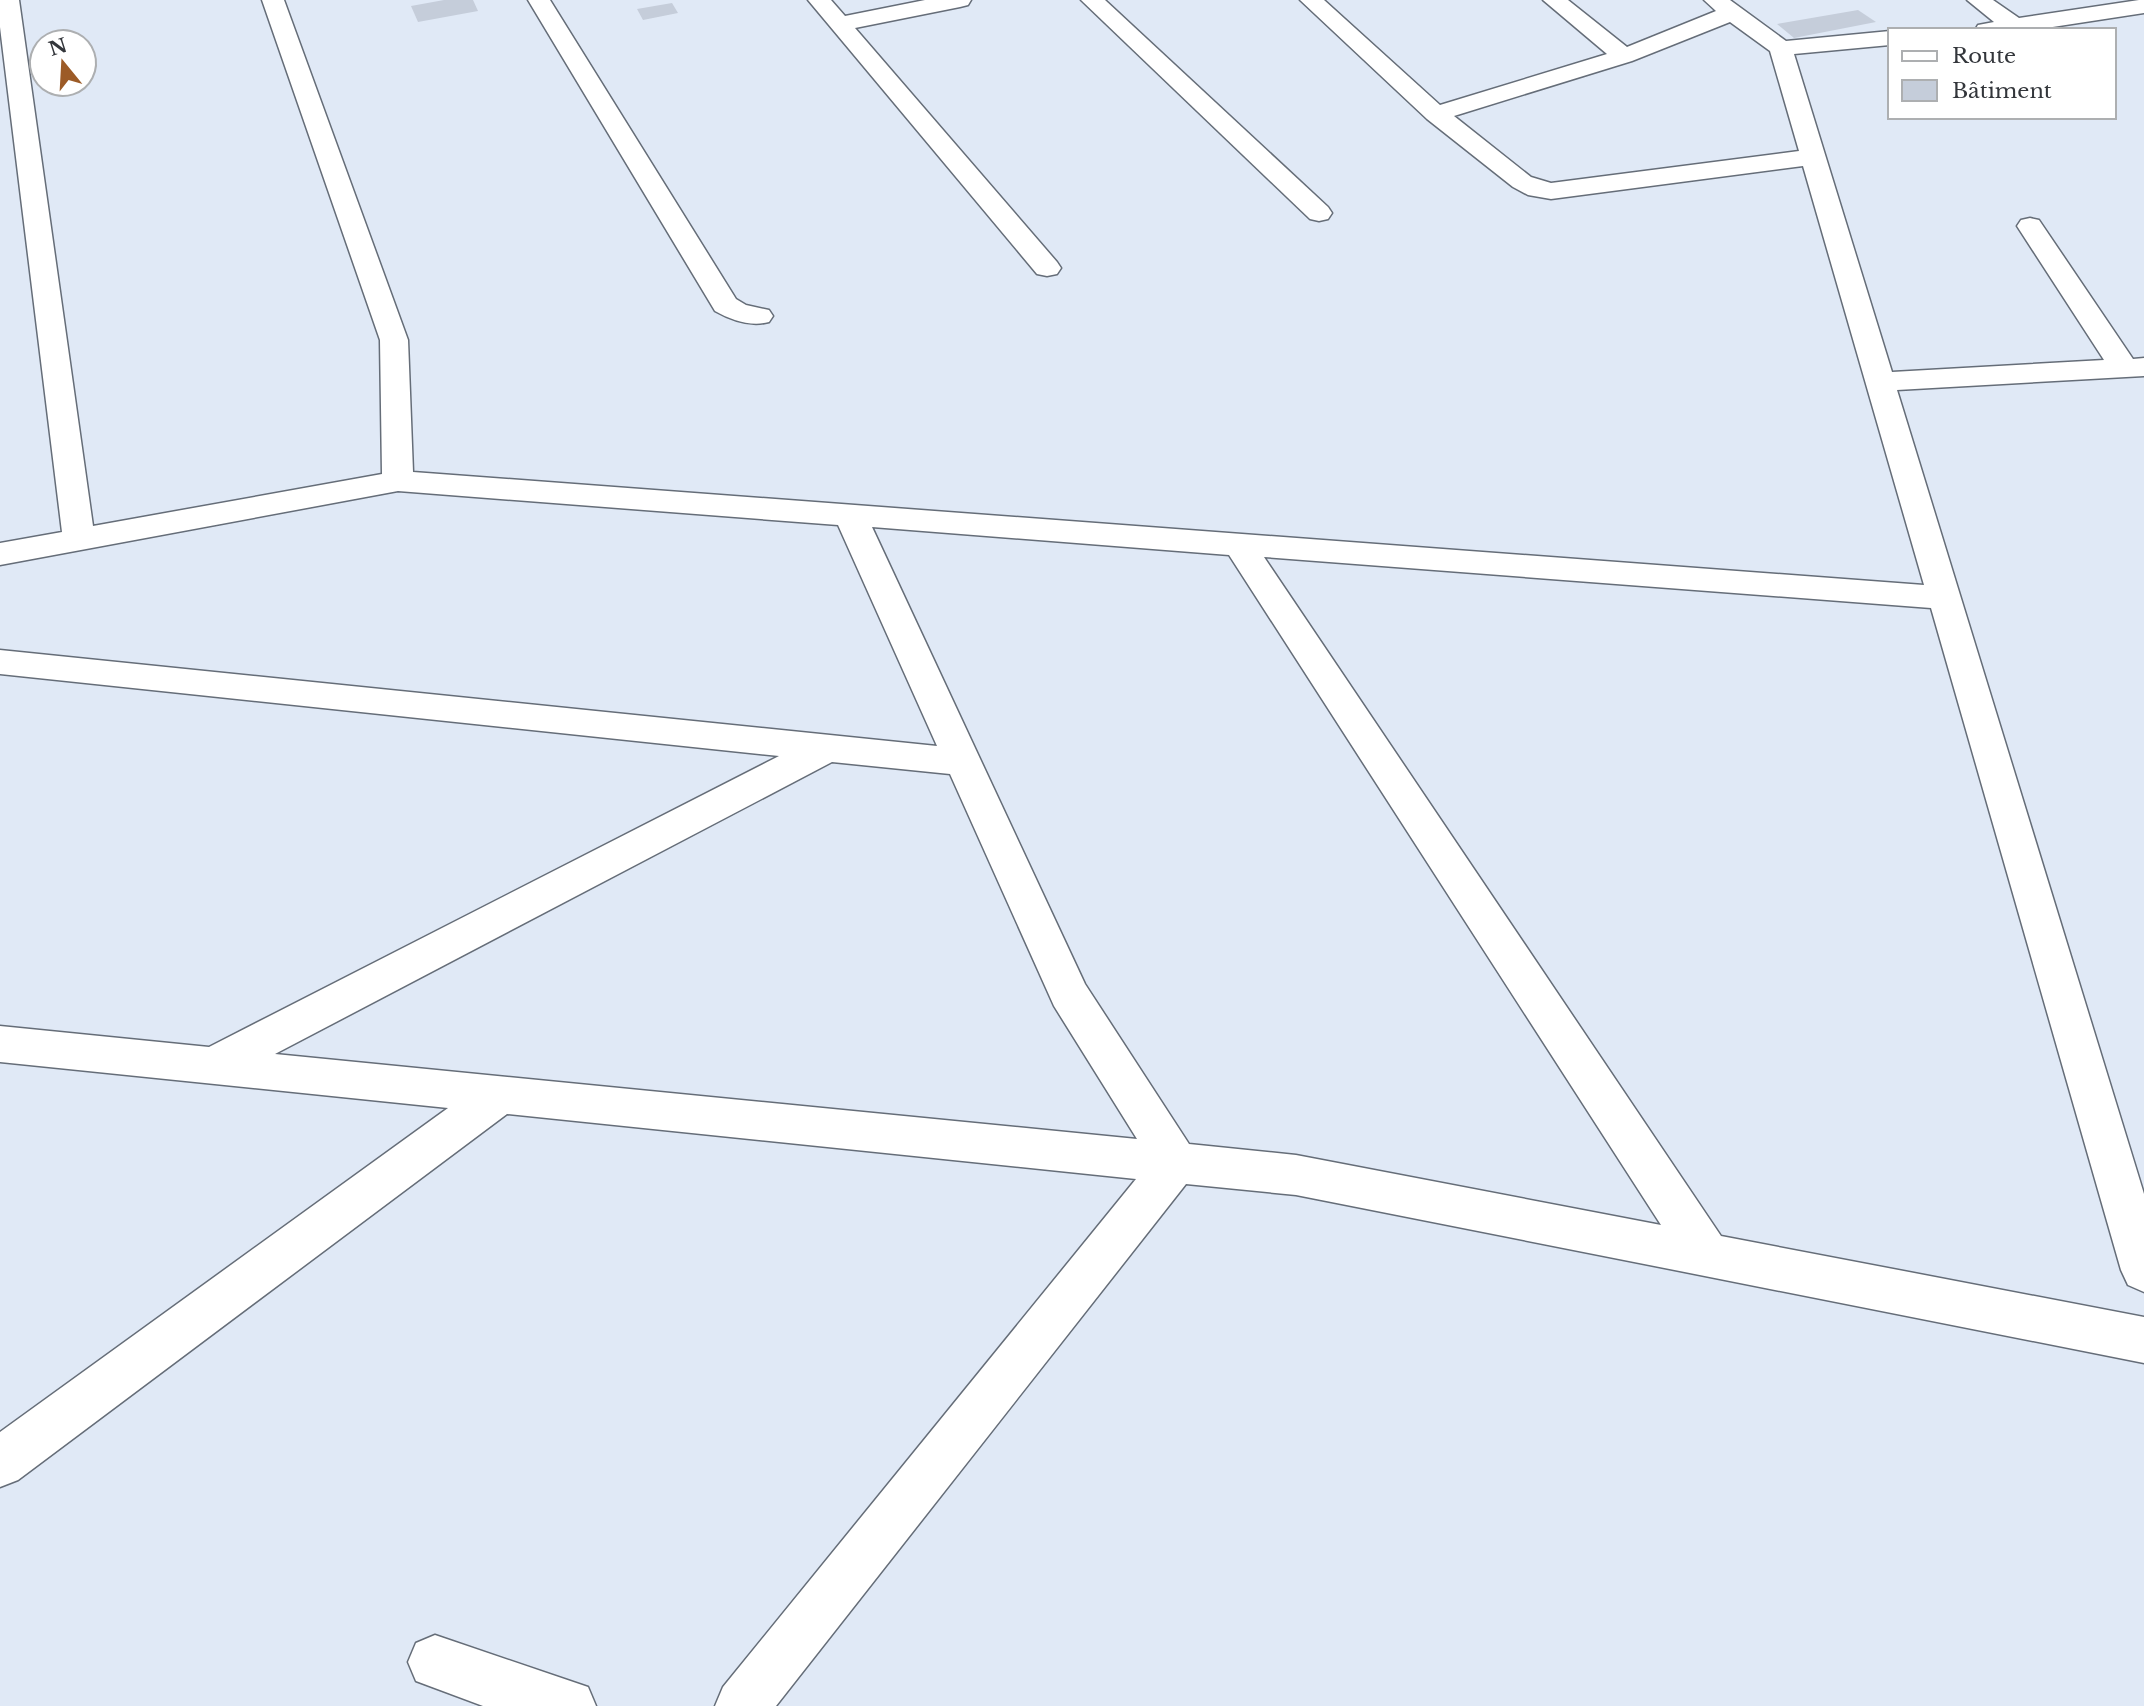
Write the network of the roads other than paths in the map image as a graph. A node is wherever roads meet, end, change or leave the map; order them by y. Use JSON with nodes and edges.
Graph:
{"nodes":[{"id":1,"x":8,"y":0,"type":"edge"},
{"id":2,"x":273,"y":0,"type":"edge"},
{"id":3,"x":539,"y":0,"type":"edge"},
{"id":4,"x":819,"y":0,"type":"edge"},
{"id":5,"x":960,"y":0,"type":"edge"},
{"id":6,"x":1092,"y":0,"type":"edge"},
{"id":7,"x":1311,"y":0,"type":"edge"},
{"id":8,"x":1554,"y":0,"type":"edge"},
{"id":9,"x":1978,"y":0,"type":"edge"},
{"id":10,"x":2144,"y":6,"type":"edge"},
{"id":11,"x":1723,"y":7,"type":"edge"},
{"id":12,"x":838,"y":24,"type":"junction"},
{"id":13,"x":2016,"y":27,"type":"junction"},
{"id":14,"x":2006,"y":28,"type":"edge"},
{"id":15,"x":1888,"y":38,"type":"edge"},
{"id":16,"x":1781,"y":48,"type":"junction"},
{"id":17,"x":1624,"y":56,"type":"junction"},
{"id":18,"x":1436,"y":114,"type":"junction"},
{"id":19,"x":1814,"y":157,"type":"junction"},
{"id":20,"x":1320,"y":214,"type":"dead end"},
{"id":21,"x":2030,"y":226,"type":"dead end"},
{"id":22,"x":1047,"y":268,"type":"dead end"},
{"id":23,"x":759,"y":316,"type":"dead end"},
{"id":24,"x":2134,"y":368,"type":"edge"},
{"id":25,"x":1880,"y":382,"type":"junction"},
{"id":26,"x":398,"y":481,"type":"junction"},
{"id":27,"x":850,"y":515,"type":"junction"},
{"id":28,"x":79,"y":540,"type":"junction"},
{"id":29,"x":1239,"y":545,"type":"junction"},
{"id":30,"x":0,"y":554,"type":"edge"},
{"id":31,"x":1945,"y":598,"type":"junction"},
{"id":32,"x":0,"y":662,"type":"edge"},
{"id":33,"x":827,"y":748,"type":"junction"},
{"id":34,"x":964,"y":762,"type":"junction"},
{"id":35,"x":0,"y":1044,"type":"edge"},
{"id":36,"x":214,"y":1065,"type":"junction"},
{"id":37,"x":499,"y":1095,"type":"junction"},
{"id":38,"x":1176,"y":1163,"type":"junction"},
{"id":39,"x":1707,"y":1255,"type":"junction"},
{"id":40,"x":2144,"y":1270,"type":"edge"},
{"id":41,"x":2144,"y":1340,"type":"edge"},
{"id":42,"x":0,"y":1462,"type":"edge"},
{"id":43,"x":435,"y":1662,"type":"dead end"},
{"id":44,"x":556,"y":1705,"type":"edge"},
{"id":45,"x":743,"y":1706,"type":"edge"}],
"edges":[{"from":1,"to":28,"type":"street"},
{"from":2,"to":26,"type":"street"},
{"from":3,"to":23,"type":"street"},
{"from":4,"to":12,"type":"street"},
{"from":5,"to":12,"type":"street"},
{"from":6,"to":20,"type":"street"},
{"from":7,"to":18,"type":"street"},
{"from":8,"to":17,"type":"street"},
{"from":9,"to":13,"type":"street"},
{"from":10,"to":13,"type":"street"},
{"from":11,"to":16,"type":"street"},
{"from":11,"to":17,"type":"street"},
{"from":12,"to":22,"type":"street"},
{"from":13,"to":14,"type":"street"},
{"from":15,"to":16,"type":"street"},
{"from":16,"to":19,"type":"street"},
{"from":17,"to":18,"type":"street"},
{"from":18,"to":19,"type":"street"},
{"from":19,"to":25,"type":"street"},
{"from":21,"to":24,"type":"street"},
{"from":24,"to":25,"type":"street"},
{"from":25,"to":31,"type":"street"},
{"from":26,"to":27,"type":"street"},
{"from":26,"to":28,"type":"street"},
{"from":27,"to":29,"type":"street"},
{"from":27,"to":34,"type":"street"},
{"from":28,"to":30,"type":"street"},
{"from":29,"to":31,"type":"street"},
{"from":29,"to":39,"type":"street"},
{"from":31,"to":40,"type":"street"},
{"from":32,"to":33,"type":"street"},
{"from":33,"to":34,"type":"street"},
{"from":33,"to":36,"type":"street"},
{"from":34,"to":38,"type":"street"},
{"from":35,"to":36,"type":"street"},
{"from":36,"to":37,"type":"street"},
{"from":37,"to":38,"type":"street"},
{"from":37,"to":42,"type":"street"},
{"from":38,"to":39,"type":"street"},
{"from":38,"to":45,"type":"street"},
{"from":39,"to":41,"type":"street"},
{"from":43,"to":44,"type":"street"}]}
